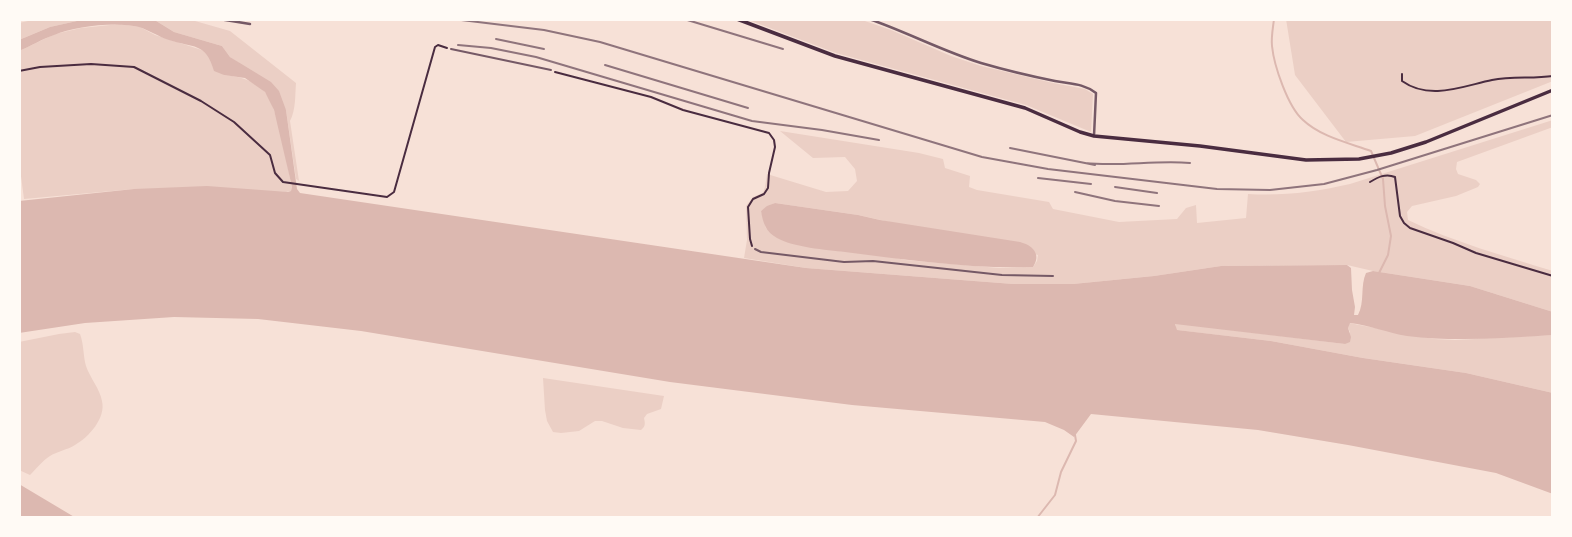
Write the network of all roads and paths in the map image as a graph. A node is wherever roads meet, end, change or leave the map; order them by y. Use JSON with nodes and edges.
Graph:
{"nodes":[{"id":1,"x":219,"y":19,"type":"edge"},
{"id":2,"x":737,"y":19,"type":"edge"},
{"id":3,"x":869,"y":19,"type":"edge"},
{"id":4,"x":250,"y":24,"type":"dead end"},
{"id":5,"x":451,"y":49,"type":"joint"},
{"id":6,"x":551,"y":70,"type":"joint"},
{"id":7,"x":19,"y":71,"type":"edge"},
{"id":8,"x":1402,"y":75,"type":"dead end"},
{"id":9,"x":1553,"y":76,"type":"edge"},
{"id":10,"x":1553,"y":90,"type":"edge"},
{"id":11,"x":1094,"y":136,"type":"junction"},
{"id":12,"x":1370,"y":182,"type":"dead end"},
{"id":13,"x":755,"y":248,"type":"joint"},
{"id":14,"x":1053,"y":276,"type":"dead end"},
{"id":15,"x":1553,"y":276,"type":"edge"}],
"edges":[{"from":1,"to":4,"type":"street"},
{"from":2,"to":11,"type":"main road"},
{"from":3,"to":11,"type":"street"},
{"from":5,"to":6,"type":"lane"},
{"from":5,"to":7,"type":"path"},
{"from":6,"to":13,"type":"path"},
{"from":8,"to":9,"type":"path"},
{"from":10,"to":11,"type":"main road"},
{"from":12,"to":15,"type":"path"},
{"from":13,"to":14,"type":"lane"}]}
